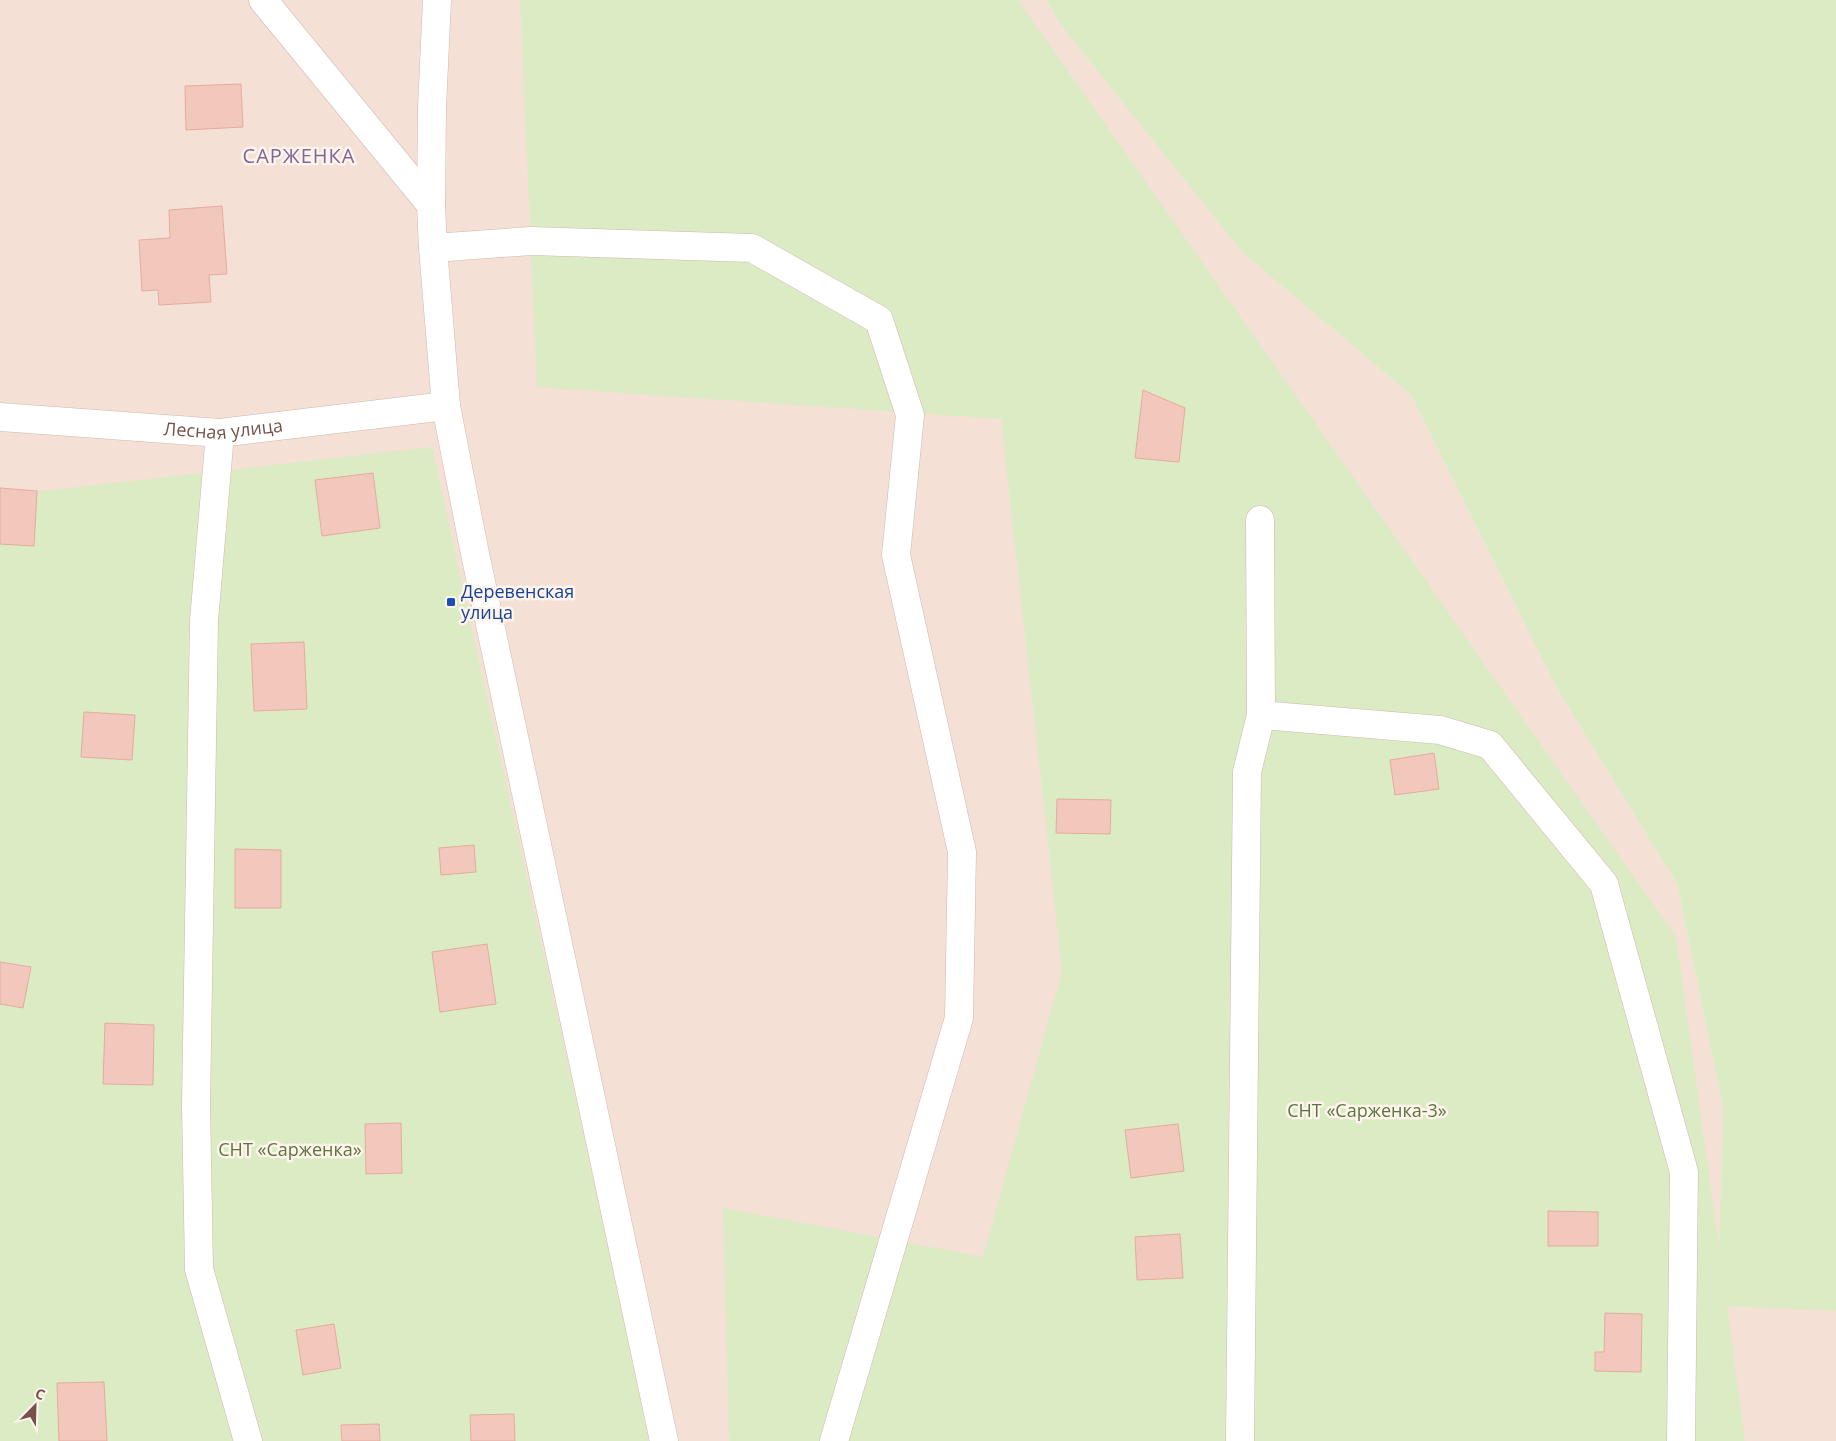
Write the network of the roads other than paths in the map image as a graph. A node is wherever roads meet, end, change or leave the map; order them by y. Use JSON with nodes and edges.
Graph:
{"nodes":[{"id":1,"x":263,"y":0,"type":"edge"},
{"id":2,"x":437,"y":0,"type":"edge"},
{"id":3,"x":431,"y":205,"type":"junction"},
{"id":4,"x":433,"y":248,"type":"junction"},
{"id":5,"x":446,"y":406,"type":"junction"},
{"id":6,"x":0,"y":417,"type":"edge"},
{"id":7,"x":220,"y":433,"type":"junction"},
{"id":8,"x":1260,"y":520,"type":"dead end"},
{"id":9,"x":1261,"y":715,"type":"junction"},
{"id":10,"x":248,"y":1441,"type":"edge"},
{"id":11,"x":664,"y":1441,"type":"edge"},
{"id":12,"x":834,"y":1441,"type":"edge"},
{"id":13,"x":1240,"y":1441,"type":"edge"},
{"id":14,"x":1682,"y":1441,"type":"edge"}],
"edges":[{"from":1,"to":3,"type":"street"},
{"from":2,"to":3,"type":"street"},
{"from":3,"to":4,"type":"street"},
{"from":4,"to":5,"type":"street"},
{"from":4,"to":12,"type":"street"},
{"from":5,"to":7,"type":"street","name":"Лесная улица"},
{"from":5,"to":11,"type":"street"},
{"from":6,"to":7,"type":"street","name":"Лесная улица"},
{"from":7,"to":10,"type":"street"},
{"from":8,"to":9,"type":"street"},
{"from":9,"to":13,"type":"street"},
{"from":9,"to":14,"type":"street"}]}
